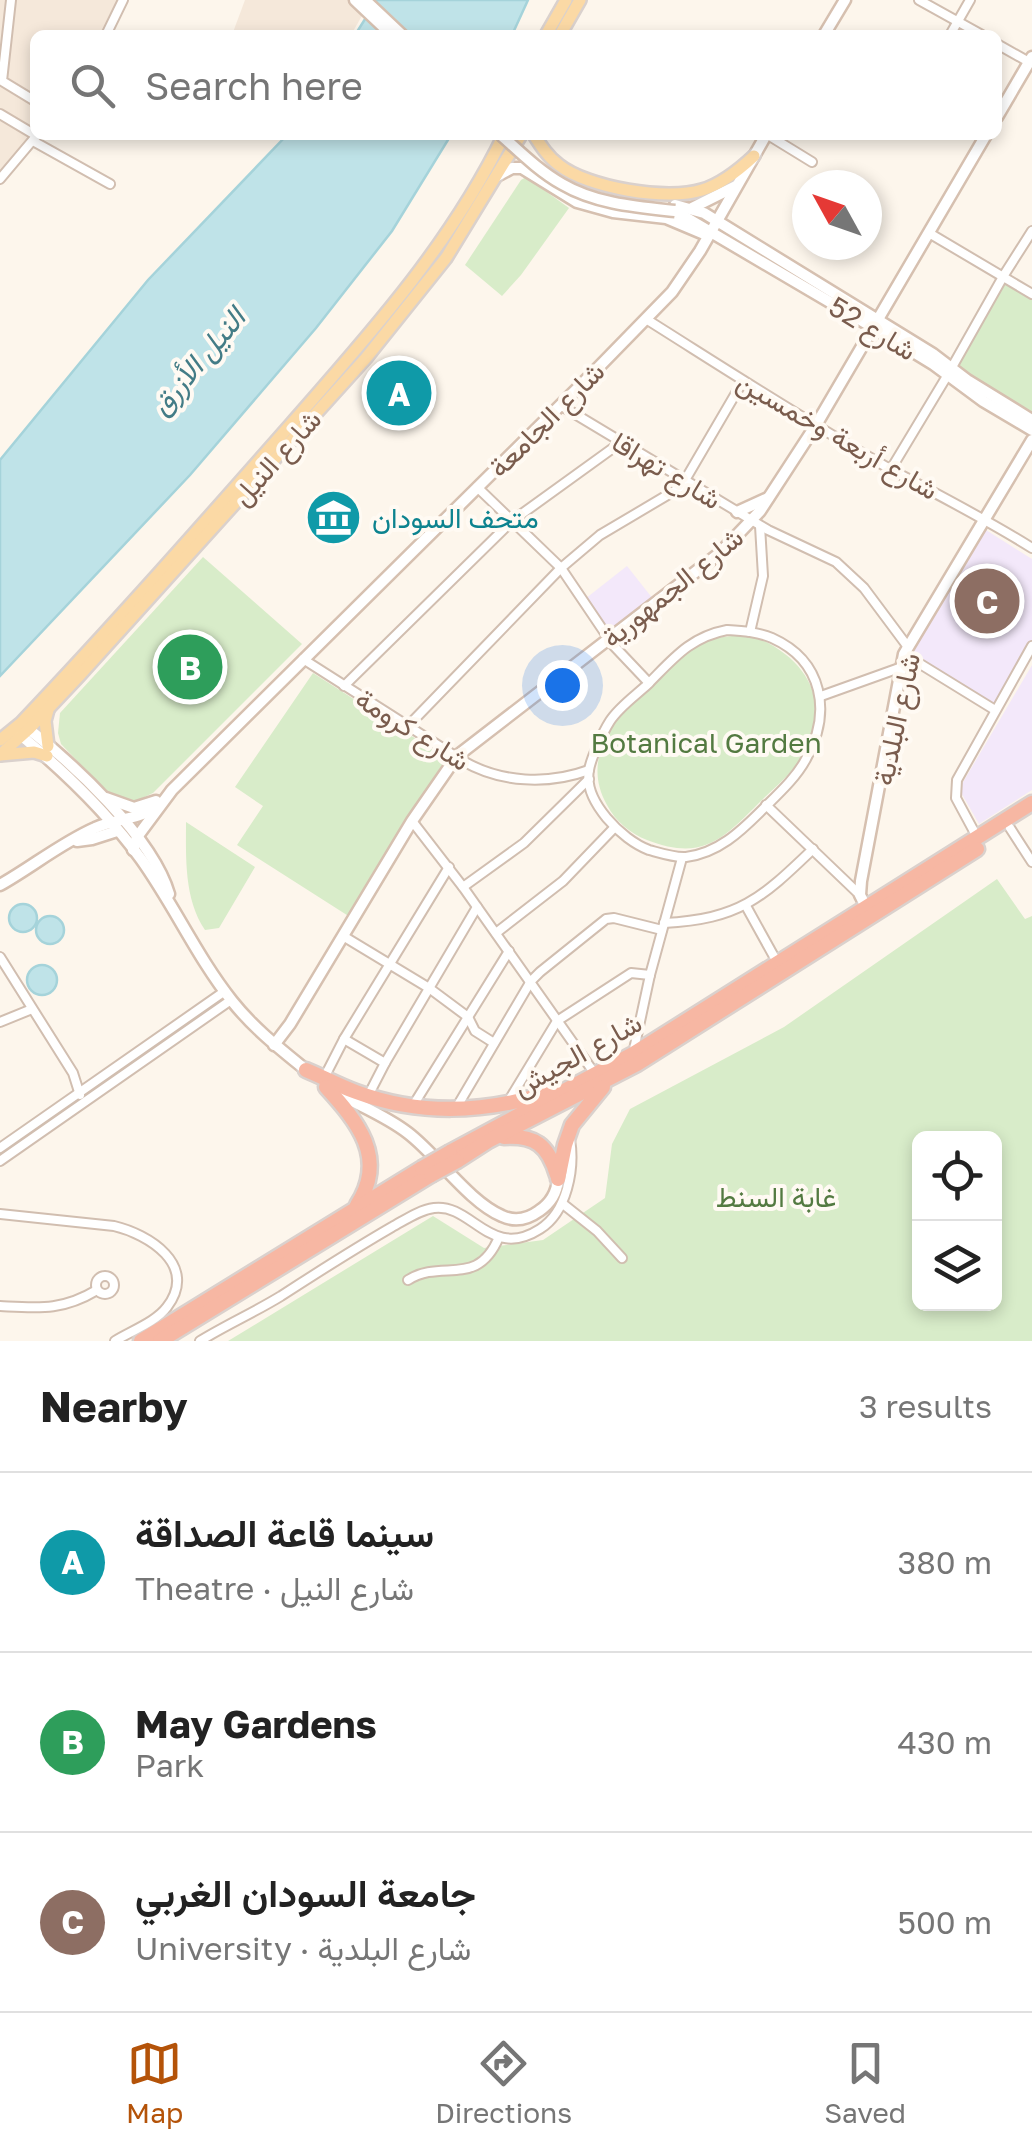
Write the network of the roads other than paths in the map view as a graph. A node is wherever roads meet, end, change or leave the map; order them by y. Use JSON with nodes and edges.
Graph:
{"nodes":[{"id":1,"x":10,"y":0,"type":"edge"},
{"id":2,"x":123,"y":0,"type":"edge"},
{"id":3,"x":355,"y":0,"type":"edge"},
{"id":4,"x":366,"y":0,"type":"edge"},
{"id":5,"x":566,"y":0,"type":"edge"},
{"id":6,"x":580,"y":0,"type":"edge"},
{"id":7,"x":845,"y":0,"type":"edge"},
{"id":8,"x":920,"y":0,"type":"edge"},
{"id":9,"x":970,"y":0,"type":"edge"},
{"id":10,"x":958,"y":22,"type":"junction"},
{"id":11,"x":109,"y":30,"type":"edge"},
{"id":12,"x":387,"y":30,"type":"edge"},
{"id":13,"x":397,"y":30,"type":"edge"},
{"id":14,"x":549,"y":30,"type":"edge"},
{"id":15,"x":563,"y":30,"type":"edge"},
{"id":16,"x":827,"y":30,"type":"edge"},
{"id":17,"x":953,"y":30,"type":"edge"},
{"id":18,"x":973,"y":30,"type":"edge"},
{"id":19,"x":1002,"y":46,"type":"edge"},
{"id":20,"x":1031,"y":59,"type":"edge"},
{"id":21,"x":30,"y":98,"type":"edge"},
{"id":22,"x":1002,"y":108,"type":"edge"},
{"id":23,"x":0,"y":114,"type":"edge"},
{"id":24,"x":30,"y":134,"type":"edge"},
{"id":25,"x":33,"y":140,"type":"edge"},
{"id":26,"x":39,"y":140,"type":"edge"},
{"id":27,"x":502,"y":140,"type":"edge"},
{"id":28,"x":512,"y":140,"type":"edge"},
{"id":29,"x":518,"y":140,"type":"edge"},
{"id":30,"x":537,"y":140,"type":"edge"},
{"id":31,"x":764,"y":140,"type":"edge"},
{"id":32,"x":775,"y":140,"type":"edge"},
{"id":33,"x":983,"y":140,"type":"edge"},
{"id":34,"x":754,"y":156,"type":"junction"},
{"id":35,"x":812,"y":162,"type":"dead end"},
{"id":36,"x":497,"y":176,"type":"junction"},
{"id":37,"x":0,"y":180,"type":"edge"},
{"id":38,"x":110,"y":184,"type":"dead end"},
{"id":39,"x":737,"y":186,"type":"junction"},
{"id":40,"x":682,"y":204,"type":"junction"},
{"id":41,"x":712,"y":230,"type":"junction"},
{"id":42,"x":1032,"y":231,"type":"edge"},
{"id":43,"x":929,"y":233,"type":"junction"},
{"id":44,"x":429,"y":271,"type":"junction"},
{"id":45,"x":1004,"y":275,"type":"junction"},
{"id":46,"x":1032,"y":294,"type":"edge"},
{"id":47,"x":646,"y":319,"type":"junction"},
{"id":48,"x":876,"y":324,"type":"junction"},
{"id":49,"x":949,"y":371,"type":"junction"},
{"id":50,"x":743,"y":381,"type":"junction"},
{"id":51,"x":560,"y":405,"type":"junction"},
{"id":52,"x":1032,"y":420,"type":"edge"},
{"id":53,"x":816,"y":425,"type":"junction"},
{"id":54,"x":1032,"y":430,"type":"edge"},
{"id":55,"x":1032,"y":440,"type":"edge"},
{"id":56,"x":620,"y":443,"type":"junction"},
{"id":57,"x":891,"y":469,"type":"junction"},
{"id":58,"x":684,"y":481,"type":"junction"},
{"id":59,"x":477,"y":487,"type":"junction"},
{"id":60,"x":769,"y":498,"type":"junction"},
{"id":61,"x":735,"y":511,"type":"junction"},
{"id":62,"x":984,"y":518,"type":"junction"},
{"id":63,"x":512,"y":521,"type":"junction"},
{"id":64,"x":756,"y":523,"type":"junction"},
{"id":65,"x":732,"y":542,"type":"junction"},
{"id":66,"x":1032,"y":548,"type":"edge"},
{"id":67,"x":560,"y":568,"type":"junction"},
{"id":68,"x":750,"y":632,"type":"junction"},
{"id":69,"x":609,"y":639,"type":"junction"},
{"id":70,"x":1032,"y":646,"type":"edge"},
{"id":71,"x":906,"y":650,"type":"junction"},
{"id":72,"x":303,"y":659,"type":"junction"},
{"id":73,"x":902,"y":667,"type":"junction"},
{"id":74,"x":75,"y":673,"type":"junction"},
{"id":75,"x":648,"y":683,"type":"junction"},
{"id":76,"x":344,"y":686,"type":"junction"},
{"id":77,"x":821,"y":696,"type":"junction"},
{"id":78,"x":48,"y":708,"type":"junction"},
{"id":79,"x":995,"y":710,"type":"junction"},
{"id":80,"x":408,"y":726,"type":"junction"},
{"id":81,"x":22,"y":730,"type":"junction"},
{"id":82,"x":0,"y":740,"type":"edge"},
{"id":83,"x":47,"y":751,"type":"junction"},
{"id":84,"x":0,"y":755,"type":"edge"},
{"id":85,"x":457,"y":756,"type":"junction"},
{"id":86,"x":589,"y":774,"type":"junction"},
{"id":87,"x":98,"y":798,"type":"junction"},
{"id":88,"x":164,"y":799,"type":"junction"},
{"id":89,"x":1032,"y":803,"type":"edge"},
{"id":90,"x":766,"y":806,"type":"junction"},
{"id":91,"x":1032,"y":814,"type":"edge"},
{"id":92,"x":122,"y":818,"type":"junction"},
{"id":93,"x":412,"y":821,"type":"junction"},
{"id":94,"x":114,"y":826,"type":"junction"},
{"id":95,"x":614,"y":828,"type":"junction"},
{"id":96,"x":1010,"y":828,"type":"junction"},
{"id":97,"x":89,"y":830,"type":"junction"},
{"id":98,"x":978,"y":838,"type":"junction"},
{"id":99,"x":71,"y":842,"type":"junction"},
{"id":100,"x":135,"y":843,"type":"junction"},
{"id":101,"x":813,"y":849,"type":"junction"},
{"id":102,"x":682,"y":858,"type":"junction"},
{"id":103,"x":1032,"y":862,"type":"edge"},
{"id":104,"x":448,"y":866,"type":"junction"},
{"id":105,"x":0,"y":885,"type":"edge"},
{"id":106,"x":464,"y":887,"type":"junction"},
{"id":107,"x":863,"y":901,"type":"junction"},
{"id":108,"x":746,"y":906,"type":"junction"},
{"id":109,"x":477,"y":907,"type":"junction"},
{"id":110,"x":663,"y":927,"type":"junction"},
{"id":111,"x":496,"y":933,"type":"junction"},
{"id":112,"x":343,"y":936,"type":"junction"},
{"id":113,"x":509,"y":951,"type":"junction"},
{"id":114,"x":0,"y":956,"type":"edge"},
{"id":115,"x":778,"y":962,"type":"junction"},
{"id":116,"x":389,"y":964,"type":"junction"},
{"id":117,"x":650,"y":975,"type":"junction"},
{"id":118,"x":531,"y":982,"type":"junction"},
{"id":119,"x":429,"y":988,"type":"junction"},
{"id":120,"x":228,"y":996,"type":"junction"},
{"id":121,"x":32,"y":1009,"type":"junction"},
{"id":122,"x":468,"y":1016,"type":"junction"},
{"id":123,"x":557,"y":1021,"type":"junction"},
{"id":124,"x":0,"y":1022,"type":"edge"},
{"id":125,"x":344,"y":1039,"type":"junction"},
{"id":126,"x":494,"y":1044,"type":"junction"},
{"id":127,"x":274,"y":1045,"type":"junction"},
{"id":128,"x":632,"y":1054,"type":"junction"},
{"id":129,"x":384,"y":1063,"type":"junction"},
{"id":130,"x":306,"y":1070,"type":"joint"},
{"id":131,"x":106,"y":1074,"type":"junction"},
{"id":132,"x":595,"y":1074,"type":"junction"},
{"id":133,"x":612,"y":1078,"type":"junction"},
{"id":134,"x":325,"y":1082,"type":"junction"},
{"id":135,"x":112,"y":1084,"type":"junction"},
{"id":136,"x":575,"y":1085,"type":"junction"},
{"id":137,"x":80,"y":1092,"type":"junction"},
{"id":138,"x":368,"y":1096,"type":"junction"},
{"id":139,"x":82,"y":1104,"type":"junction"},
{"id":140,"x":413,"y":1105,"type":"junction"},
{"id":141,"x":506,"y":1106,"type":"junction"},
{"id":142,"x":455,"y":1110,"type":"junction"},
{"id":143,"x":567,"y":1136,"type":"junction"},
{"id":144,"x":488,"y":1141,"type":"junction"},
{"id":145,"x":0,"y":1148,"type":"edge"},
{"id":146,"x":453,"y":1156,"type":"junction"},
{"id":147,"x":0,"y":1161,"type":"edge"},
{"id":148,"x":426,"y":1172,"type":"junction"},
{"id":149,"x":558,"y":1178,"type":"junction"},
{"id":150,"x":562,"y":1204,"type":"junction"},
{"id":151,"x":354,"y":1209,"type":"junction"},
{"id":152,"x":0,"y":1214,"type":"edge"},
{"id":153,"x":499,"y":1237,"type":"junction"},
{"id":154,"x":622,"y":1258,"type":"dead end"},
{"id":155,"x":408,"y":1280,"type":"dead end"},
{"id":156,"x":97,"y":1290,"type":"dead end"},
{"id":157,"x":0,"y":1306,"type":"edge"},
{"id":158,"x":115,"y":1341,"type":"edge"},
{"id":159,"x":141,"y":1341,"type":"edge"},
{"id":160,"x":160,"y":1341,"type":"edge"},
{"id":161,"x":200,"y":1341,"type":"edge"}],
"edges":[{"from":1,"to":21,"type":"street"},
{"from":2,"to":11,"type":"street"},
{"from":3,"to":12,"type":"main road"},
{"from":4,"to":13,"type":"main road"},
{"from":5,"to":14,"type":"main road"},
{"from":6,"to":15,"type":"main road"},
{"from":7,"to":16,"type":"main road"},
{"from":8,"to":10,"type":"street"},
{"from":9,"to":10,"type":"street"},
{"from":10,"to":17,"type":"street"},
{"from":10,"to":18,"type":"street"},
{"from":19,"to":20,"type":"street"},
{"from":20,"to":22,"type":"main road"},
{"from":23,"to":24,"type":"street"},
{"from":25,"to":37,"type":"street"},
{"from":26,"to":38,"type":"street"},
{"from":27,"to":44,"type":"main road","name":"شارع النيل"},
{"from":28,"to":40,"type":"main road","bridge":true},
{"from":29,"to":36,"type":"main road","name":"شارع النيل"},
{"from":30,"to":40,"type":"main road"},
{"from":31,"to":34,"type":"main road","name":"شارع الجامعة"},
{"from":32,"to":35,"type":"street"},
{"from":33,"to":43,"type":"main road","name":"شارع الجمهورية"},
{"from":34,"to":39,"type":"main road","name":"شارع الجامعة"},
{"from":34,"to":40,"type":"main road"},
{"from":36,"to":41,"type":"main road"},
{"from":36,"to":44,"type":"main road","name":"شارع النيل"},
{"from":39,"to":40,"type":"main road"},
{"from":39,"to":41,"type":"main road","name":"شارع الجامعة"},
{"from":40,"to":41,"type":"main road"},
{"from":41,"to":47,"type":"main road","name":"شارع الجامعة"},
{"from":41,"to":48,"type":"main road","name":"شارع 52"},
{"from":42,"to":45,"type":"street"},
{"from":43,"to":45,"type":"street"},
{"from":43,"to":48,"type":"main road","name":"شارع الجمهورية"},
{"from":44,"to":74,"type":"main road","name":"شارع النيل"},
{"from":45,"to":46,"type":"street"},
{"from":45,"to":49,"type":"street"},
{"from":47,"to":50,"type":"street","name":"شارع أربعة وخمسين"},
{"from":47,"to":51,"type":"main road","name":"شارع الجامعة"},
{"from":48,"to":49,"type":"main road","name":"شارع 52"},
{"from":48,"to":53,"type":"main road","name":"شارع الجمهورية"},
{"from":49,"to":52,"type":"main road","name":"شارع 52"},
{"from":49,"to":54,"type":"main road","name":"شارع 52"},
{"from":49,"to":57,"type":"street"},
{"from":50,"to":53,"type":"street","name":"شارع أربعة وخمسين"},
{"from":50,"to":58,"type":"street"},
{"from":51,"to":56,"type":"street","name":"شارع تهراقا"},
{"from":51,"to":59,"type":"main road","name":"شارع الجامعة"},
{"from":53,"to":57,"type":"street","name":"شارع أربعة وخمسين"},
{"from":53,"to":60,"type":"main road","name":"شارع الجمهورية"},
{"from":55,"to":62,"type":"main road","name":"شارع البلدية"},
{"from":56,"to":58,"type":"street","name":"شارع تهراقا"},
{"from":56,"to":63,"type":"street"},
{"from":57,"to":62,"type":"street","name":"شارع أربعة وخمسين"},
{"from":58,"to":61,"type":"street","name":"شارع تهراقا"},
{"from":58,"to":67,"type":"street"},
{"from":59,"to":63,"type":"street"},
{"from":59,"to":72,"type":"main road","name":"شارع الجامعة"},
{"from":60,"to":61,"type":"main road"},
{"from":60,"to":64,"type":"main road","name":"شارع الجمهورية"},
{"from":61,"to":64,"type":"street","name":"شارع تهراقا"},
{"from":61,"to":65,"type":"main road"},
{"from":62,"to":66,"type":"street","name":"شارع أربعة وخمسين"},
{"from":62,"to":71,"type":"main road","name":"شارع البلدية"},
{"from":63,"to":67,"type":"street"},
{"from":63,"to":76,"type":"street"},
{"from":64,"to":65,"type":"main road","name":"شارع الجمهورية"},
{"from":64,"to":68,"type":"street"},
{"from":64,"to":71,"type":"street","name":"شارع تهراقا"},
{"from":65,"to":69,"type":"main road","name":"شارع الجمهورية"},
{"from":67,"to":69,"type":"street"},
{"from":67,"to":80,"type":"street"},
{"from":68,"to":75,"type":"street"},
{"from":68,"to":77,"type":"street"},
{"from":69,"to":75,"type":"street"},
{"from":69,"to":85,"type":"main road","name":"شارع الجمهورية"},
{"from":70,"to":79,"type":"street"},
{"from":71,"to":73,"type":"main road","name":"شارع البلدية"},
{"from":71,"to":79,"type":"street","name":"شارع تهراقا"},
{"from":72,"to":76,"type":"street","name":"شارع كرومة"},
{"from":72,"to":88,"type":"main road","name":"شارع الجامعة"},
{"from":73,"to":77,"type":"street"},
{"from":73,"to":107,"type":"main road","name":"شارع البلدية"},
{"from":74,"to":78,"type":"main road","name":"شارع النيل"},
{"from":74,"to":81,"type":"main road","name":"شارع النيل"},
{"from":75,"to":86,"type":"street"},
{"from":76,"to":80,"type":"street","name":"شارع كرومة"},
{"from":77,"to":90,"type":"street"},
{"from":78,"to":81,"type":"main road","name":"شارع النيل"},
{"from":78,"to":83,"type":"main road"},
{"from":79,"to":98,"type":"street"},
{"from":80,"to":85,"type":"street","name":"شارع كرومة"},
{"from":81,"to":82,"type":"main road","name":"شارع النيل"},
{"from":81,"to":83,"type":"main road"},
{"from":81,"to":84,"type":"main road","name":"شارع النيل"},
{"from":83,"to":84,"type":"main road"},
{"from":83,"to":87,"type":"main road"},
{"from":85,"to":86,"type":"street","name":"شارع كرومة"},
{"from":85,"to":93,"type":"main road","name":"شارع الجمهورية"},
{"from":86,"to":95,"type":"street"},
{"from":86,"to":106,"type":"street"},
{"from":87,"to":88,"type":"main road"},
{"from":87,"to":92,"type":"main road"},
{"from":87,"to":94,"type":"main road"},
{"from":87,"to":97,"type":"main road"},
{"from":88,"to":92,"type":"main road","name":"شارع الجامعة"},
{"from":88,"to":100,"type":"main road","name":"شارع الجامعة"},
{"from":89,"to":98,"type":"highway","name":"شارع الجيش"},
{"from":90,"to":101,"type":"street"},
{"from":90,"to":102,"type":"street"},
{"from":91,"to":96,"type":"highway","name":"شارع الجيش"},
{"from":92,"to":94,"type":"main road","name":"شارع الجامعة"},
{"from":92,"to":100,"type":"main road"},
{"from":93,"to":104,"type":"street"},
{"from":93,"to":112,"type":"main road","name":"شارع الجمهورية"},
{"from":94,"to":97,"type":"main road","name":"شارع الجامعة"},
{"from":94,"to":99,"type":"main road","name":"شارع الجامعة"},
{"from":94,"to":100,"type":"main road"},
{"from":95,"to":102,"type":"street"},
{"from":95,"to":111,"type":"street"},
{"from":96,"to":103,"type":"street"},
{"from":96,"to":133,"type":"highway","name":"شارع الجيش"},
{"from":97,"to":99,"type":"main road","name":"شارع الجامعة"},
{"from":98,"to":107,"type":"highway","name":"شارع الجيش"},
{"from":99,"to":105,"type":"main road","name":"شارع الجامعة"},
{"from":100,"to":120,"type":"main road"},
{"from":101,"to":107,"type":"street"},
{"from":101,"to":108,"type":"street"},
{"from":102,"to":110,"type":"street"},
{"from":104,"to":106,"type":"street"},
{"from":104,"to":116,"type":"street"},
{"from":106,"to":109,"type":"street"},
{"from":107,"to":115,"type":"highway","name":"شارع الجيش"},
{"from":108,"to":110,"type":"street"},
{"from":108,"to":115,"type":"street"},
{"from":109,"to":111,"type":"street"},
{"from":109,"to":119,"type":"street"},
{"from":110,"to":117,"type":"street"},
{"from":110,"to":118,"type":"street"},
{"from":111,"to":113,"type":"street"},
{"from":112,"to":116,"type":"street"},
{"from":112,"to":127,"type":"main road","name":"شارع الجمهورية"},
{"from":113,"to":118,"type":"street"},
{"from":113,"to":122,"type":"street"},
{"from":114,"to":121,"type":"street"},
{"from":115,"to":128,"type":"highway","name":"شارع الجيش"},
{"from":116,"to":119,"type":"street"},
{"from":116,"to":125,"type":"street"},
{"from":117,"to":123,"type":"street"},
{"from":117,"to":128,"type":"street"},
{"from":118,"to":123,"type":"street"},
{"from":118,"to":126,"type":"street"},
{"from":119,"to":122,"type":"street"},
{"from":119,"to":129,"type":"street"},
{"from":120,"to":127,"type":"main road"},
{"from":120,"to":131,"type":"street"},
{"from":120,"to":135,"type":"street"},
{"from":121,"to":124,"type":"street"},
{"from":121,"to":137,"type":"street"},
{"from":122,"to":126,"type":"street"},
{"from":122,"to":140,"type":"street"},
{"from":123,"to":132,"type":"street"},
{"from":123,"to":141,"type":"street"},
{"from":125,"to":129,"type":"street"},
{"from":125,"to":134,"type":"street"},
{"from":126,"to":142,"type":"street"},
{"from":127,"to":130,"type":"main road"},
{"from":128,"to":132,"type":"highway","name":"شارع الجيش"},
{"from":129,"to":138,"type":"street"},
{"from":130,"to":134,"type":"highway"},
{"from":131,"to":135,"type":"street"},
{"from":131,"to":137,"type":"street"},
{"from":132,"to":136,"type":"highway","name":"شارع الجيش"},
{"from":133,"to":143,"type":"highway"},
{"from":133,"to":144,"type":"highway","name":"شارع الجيش"},
{"from":134,"to":138,"type":"highway"},
{"from":134,"to":149,"type":"main road"},
{"from":134,"to":151,"type":"highway"},
{"from":135,"to":139,"type":"street"},
{"from":136,"to":141,"type":"highway"},
{"from":136,"to":146,"type":"highway","name":"شارع الجيش"},
{"from":137,"to":139,"type":"street"},
{"from":137,"to":145,"type":"street"},
{"from":138,"to":140,"type":"highway"},
{"from":139,"to":147,"type":"street"},
{"from":140,"to":142,"type":"highway"},
{"from":141,"to":142,"type":"highway"},
{"from":143,"to":149,"type":"highway"},
{"from":143,"to":150,"type":"street"},
{"from":144,"to":146,"type":"highway","name":"شارع الجيش"},
{"from":144,"to":149,"type":"highway"},
{"from":146,"to":148,"type":"highway","name":"شارع الجيش","bridge":true},
{"from":148,"to":151,"type":"highway","name":"شارع الجيش"},
{"from":148,"to":160,"type":"highway","name":"شارع الجيش"},
{"from":150,"to":153,"type":"street"},
{"from":150,"to":154,"type":"street"},
{"from":151,"to":159,"type":"highway","name":"شارع الجيش"},
{"from":152,"to":158,"type":"street"},
{"from":153,"to":155,"type":"street"},
{"from":153,"to":161,"type":"street"},
{"from":156,"to":157,"type":"street"}]}
